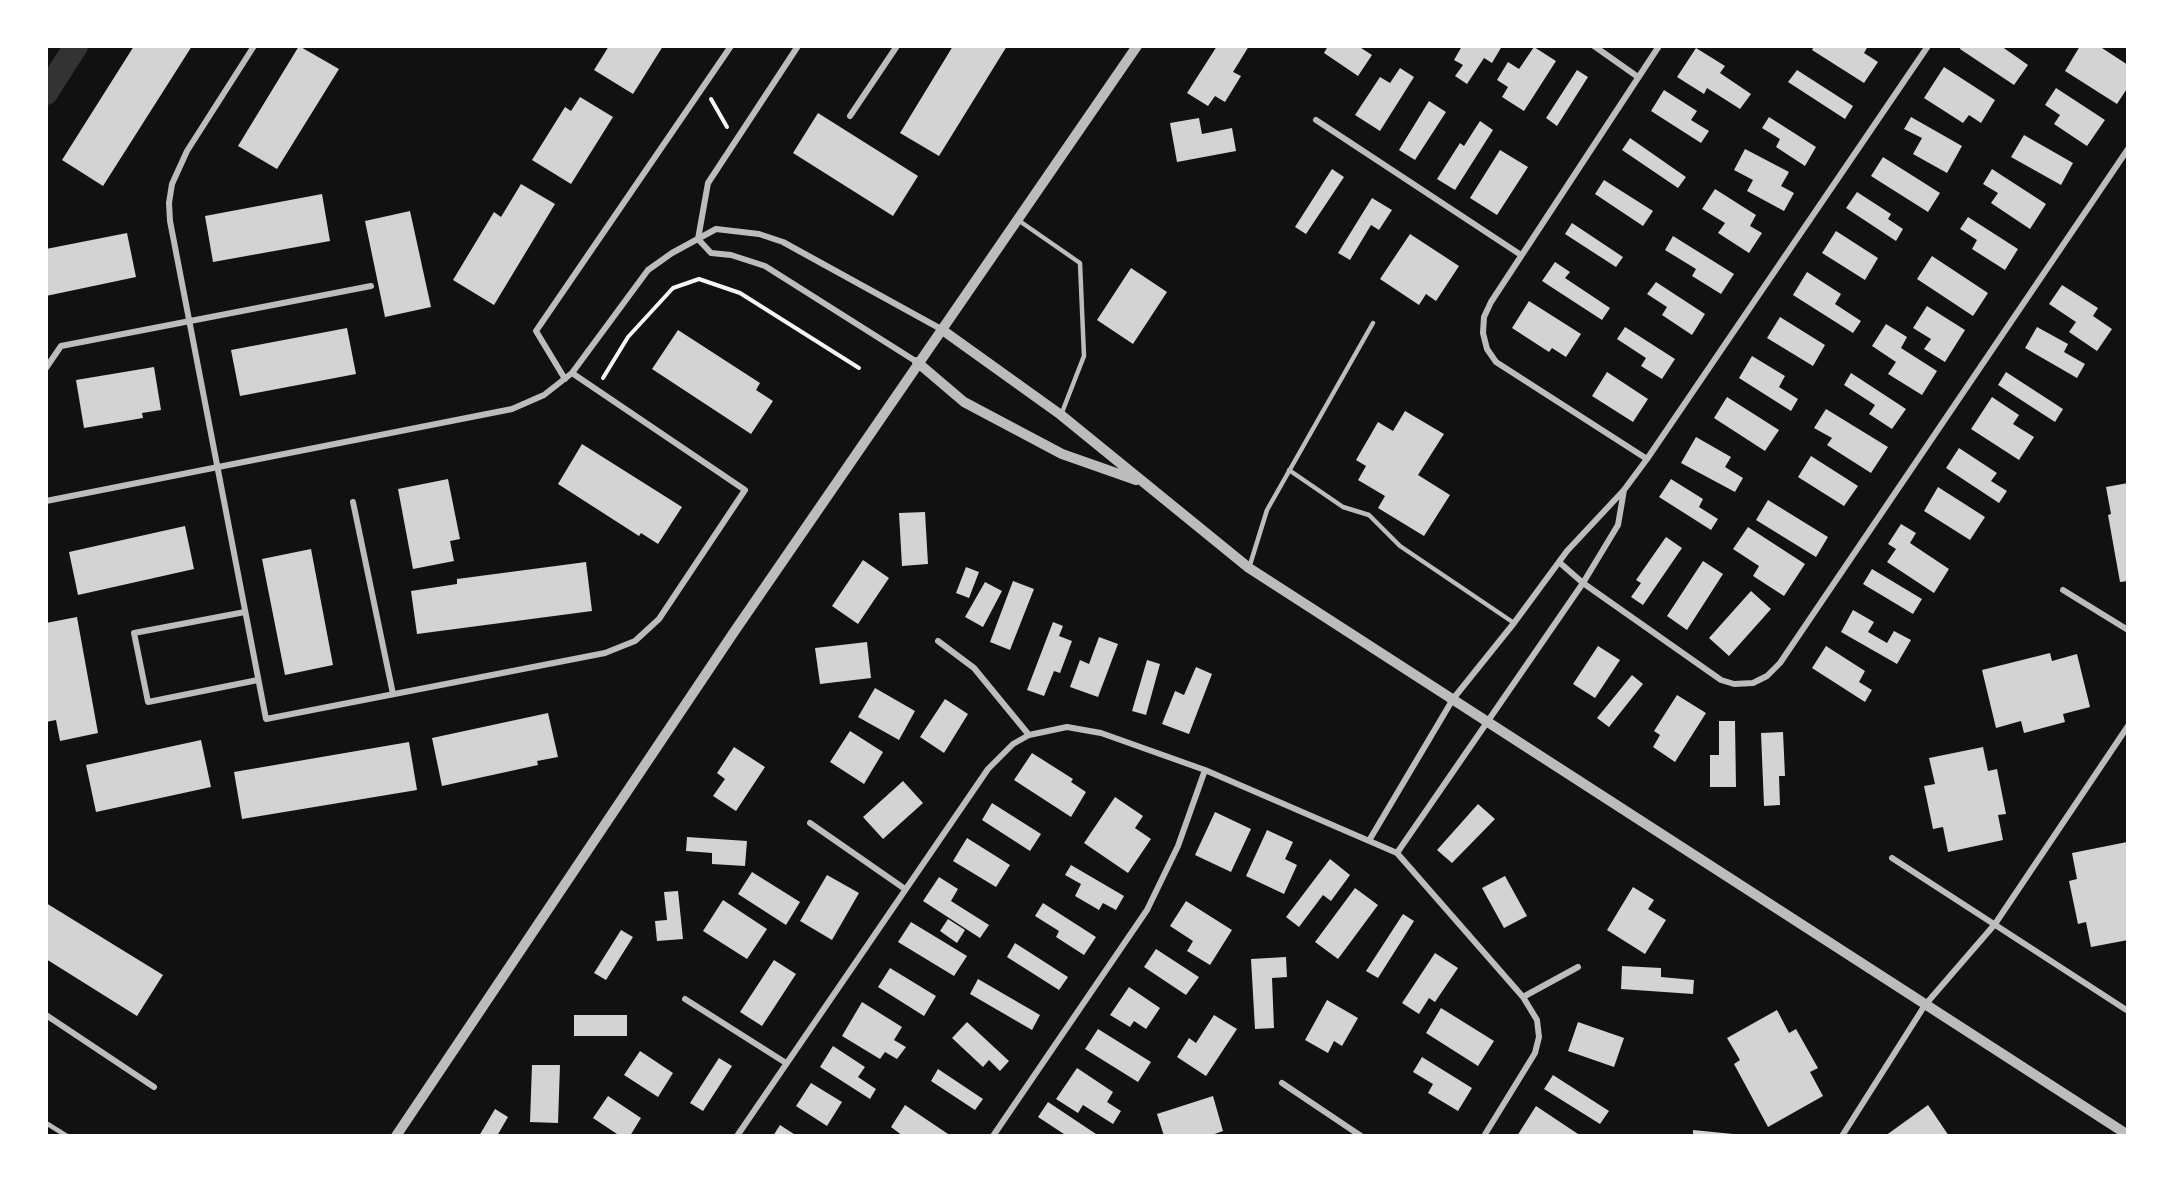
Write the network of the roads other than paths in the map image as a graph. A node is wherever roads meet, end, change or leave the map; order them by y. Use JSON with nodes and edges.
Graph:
{"nodes":[{"id":1,"x":254,"y":46,"type":"edge"},
{"id":2,"x":731,"y":46,"type":"edge"},
{"id":3,"x":798,"y":46,"type":"edge"},
{"id":4,"x":897,"y":46,"type":"edge"},
{"id":5,"x":1137,"y":46,"type":"edge"},
{"id":6,"x":1594,"y":46,"type":"edge"},
{"id":7,"x":1659,"y":46,"type":"edge"},
{"id":8,"x":1928,"y":46,"type":"edge"},
{"id":9,"x":1638,"y":77,"type":"junction"},
{"id":10,"x":850,"y":116,"type":"dead end"},
{"id":11,"x":1316,"y":120,"type":"dead end"},
{"id":12,"x":2127,"y":149,"type":"edge"},
{"id":13,"x":1017,"y":220,"type":"junction"},
{"id":14,"x":698,"y":239,"type":"junction"},
{"id":15,"x":1521,"y":255,"type":"junction"},
{"id":16,"x":371,"y":286,"type":"dead end"},
{"id":17,"x":189,"y":321,"type":"junction"},
{"id":18,"x":1372,"y":323,"type":"dead end"},
{"id":19,"x":941,"y":329,"type":"junction"},
{"id":20,"x":918,"y":362,"type":"junction"},
{"id":21,"x":46,"y":368,"type":"edge"},
{"id":22,"x":572,"y":373,"type":"junction"},
{"id":23,"x":565,"y":379,"type":"junction"},
{"id":24,"x":1061,"y":415,"type":"junction"},
{"id":25,"x":1647,"y":459,"type":"junction"},
{"id":26,"x":217,"y":466,"type":"junction"},
{"id":27,"x":1289,"y":470,"type":"junction"},
{"id":28,"x":1144,"y":483,"type":"junction"},
{"id":29,"x":1624,"y":490,"type":"junction"},
{"id":30,"x":46,"y":501,"type":"edge"},
{"id":31,"x":353,"y":502,"type":"dead end"},
{"id":32,"x":1559,"y":562,"type":"junction"},
{"id":33,"x":1249,"y":568,"type":"junction"},
{"id":34,"x":1583,"y":583,"type":"junction"},
{"id":35,"x":2063,"y":590,"type":"dead end"},
{"id":36,"x":245,"y":612,"type":"junction"},
{"id":37,"x":1514,"y":623,"type":"junction"},
{"id":38,"x":2127,"y":630,"type":"edge"},
{"id":39,"x":938,"y":641,"type":"dead end"},
{"id":40,"x":258,"y":680,"type":"junction"},
{"id":41,"x":393,"y":694,"type":"junction"},
{"id":42,"x":1453,"y":699,"type":"junction"},
{"id":43,"x":1489,"y":722,"type":"junction"},
{"id":44,"x":2127,"y":726,"type":"edge"},
{"id":45,"x":1029,"y":735,"type":"junction"},
{"id":46,"x":1205,"y":770,"type":"junction"},
{"id":47,"x":810,"y":823,"type":"dead end"},
{"id":48,"x":1370,"y":839,"type":"junction"},
{"id":49,"x":1397,"y":853,"type":"junction"},
{"id":50,"x":1892,"y":858,"type":"dead end"},
{"id":51,"x":905,"y":889,"type":"junction"},
{"id":52,"x":1995,"y":924,"type":"junction"},
{"id":53,"x":1578,"y":967,"type":"dead end"},
{"id":54,"x":1523,"y":997,"type":"junction"},
{"id":55,"x":685,"y":999,"type":"dead end"},
{"id":56,"x":1925,"y":1005,"type":"junction"},
{"id":57,"x":2127,"y":1011,"type":"edge"},
{"id":58,"x":46,"y":1015,"type":"edge"},
{"id":59,"x":786,"y":1063,"type":"junction"},
{"id":60,"x":1282,"y":1083,"type":"dead end"},
{"id":61,"x":154,"y":1087,"type":"dead end"},
{"id":62,"x":46,"y":1123,"type":"edge"},
{"id":63,"x":2127,"y":1135,"type":"edge"},
{"id":64,"x":67,"y":1136,"type":"edge"},
{"id":65,"x":396,"y":1136,"type":"edge"},
{"id":66,"x":737,"y":1136,"type":"edge"},
{"id":67,"x":993,"y":1136,"type":"edge"},
{"id":68,"x":1361,"y":1136,"type":"edge"},
{"id":69,"x":1484,"y":1136,"type":"edge"},
{"id":70,"x":1842,"y":1136,"type":"edge"}],
"edges":[{"from":1,"to":17,"type":"street"},
{"from":2,"to":23,"type":"street"},
{"from":3,"to":14,"type":"street"},
{"from":4,"to":10,"type":"street"},
{"from":5,"to":13,"type":"street"},
{"from":6,"to":9,"type":"street"},
{"from":7,"to":9,"type":"street"},
{"from":8,"to":25,"type":"street"},
{"from":9,"to":15,"type":"street"},
{"from":11,"to":15,"type":"street"},
{"from":12,"to":34,"type":"street"},
{"from":13,"to":19,"type":"street"},
{"from":13,"to":24,"type":"lane"},
{"from":14,"to":19,"type":"street"},
{"from":14,"to":20,"type":"street"},
{"from":14,"to":22,"type":"street"},
{"from":15,"to":25,"type":"street"},
{"from":16,"to":17,"type":"street"},
{"from":17,"to":21,"type":"street"},
{"from":17,"to":26,"type":"street"},
{"from":18,"to":27,"type":"lane"},
{"from":19,"to":20,"type":"street"},
{"from":19,"to":24,"type":"street"},
{"from":20,"to":28,"type":"street"},
{"from":20,"to":65,"type":"street"},
{"from":22,"to":23,"type":"street"},
{"from":22,"to":41,"type":"street"},
{"from":23,"to":26,"type":"street"},
{"from":24,"to":28,"type":"street"},
{"from":25,"to":29,"type":"street"},
{"from":26,"to":30,"type":"street"},
{"from":26,"to":36,"type":"street"},
{"from":27,"to":33,"type":"lane"},
{"from":27,"to":37,"type":"lane"},
{"from":28,"to":33,"type":"street"},
{"from":29,"to":32,"type":"street"},
{"from":29,"to":34,"type":"street"},
{"from":31,"to":41,"type":"street"},
{"from":32,"to":34,"type":"street"},
{"from":32,"to":37,"type":"street"},
{"from":33,"to":42,"type":"street"},
{"from":34,"to":43,"type":"street"},
{"from":35,"to":38,"type":"street"},
{"from":36,"to":40,"type":"street"},
{"from":36,"to":40,"type":"street"},
{"from":37,"to":42,"type":"street"},
{"from":39,"to":45,"type":"street"},
{"from":40,"to":41,"type":"street"},
{"from":42,"to":43,"type":"street"},
{"from":42,"to":48,"type":"street"},
{"from":43,"to":49,"type":"street"},
{"from":43,"to":56,"type":"street"},
{"from":44,"to":52,"type":"street"},
{"from":45,"to":46,"type":"street"},
{"from":45,"to":51,"type":"street"},
{"from":46,"to":48,"type":"street"},
{"from":46,"to":67,"type":"street"},
{"from":47,"to":51,"type":"street"},
{"from":48,"to":49,"type":"street"},
{"from":49,"to":54,"type":"street"},
{"from":50,"to":52,"type":"street"},
{"from":51,"to":59,"type":"street"},
{"from":52,"to":56,"type":"street"},
{"from":52,"to":57,"type":"street"},
{"from":53,"to":54,"type":"street"},
{"from":54,"to":69,"type":"street"},
{"from":55,"to":59,"type":"street"},
{"from":56,"to":63,"type":"street"},
{"from":56,"to":70,"type":"street"},
{"from":58,"to":61,"type":"street"},
{"from":59,"to":66,"type":"street"},
{"from":60,"to":68,"type":"street"},
{"from":62,"to":64,"type":"lane"}]}
